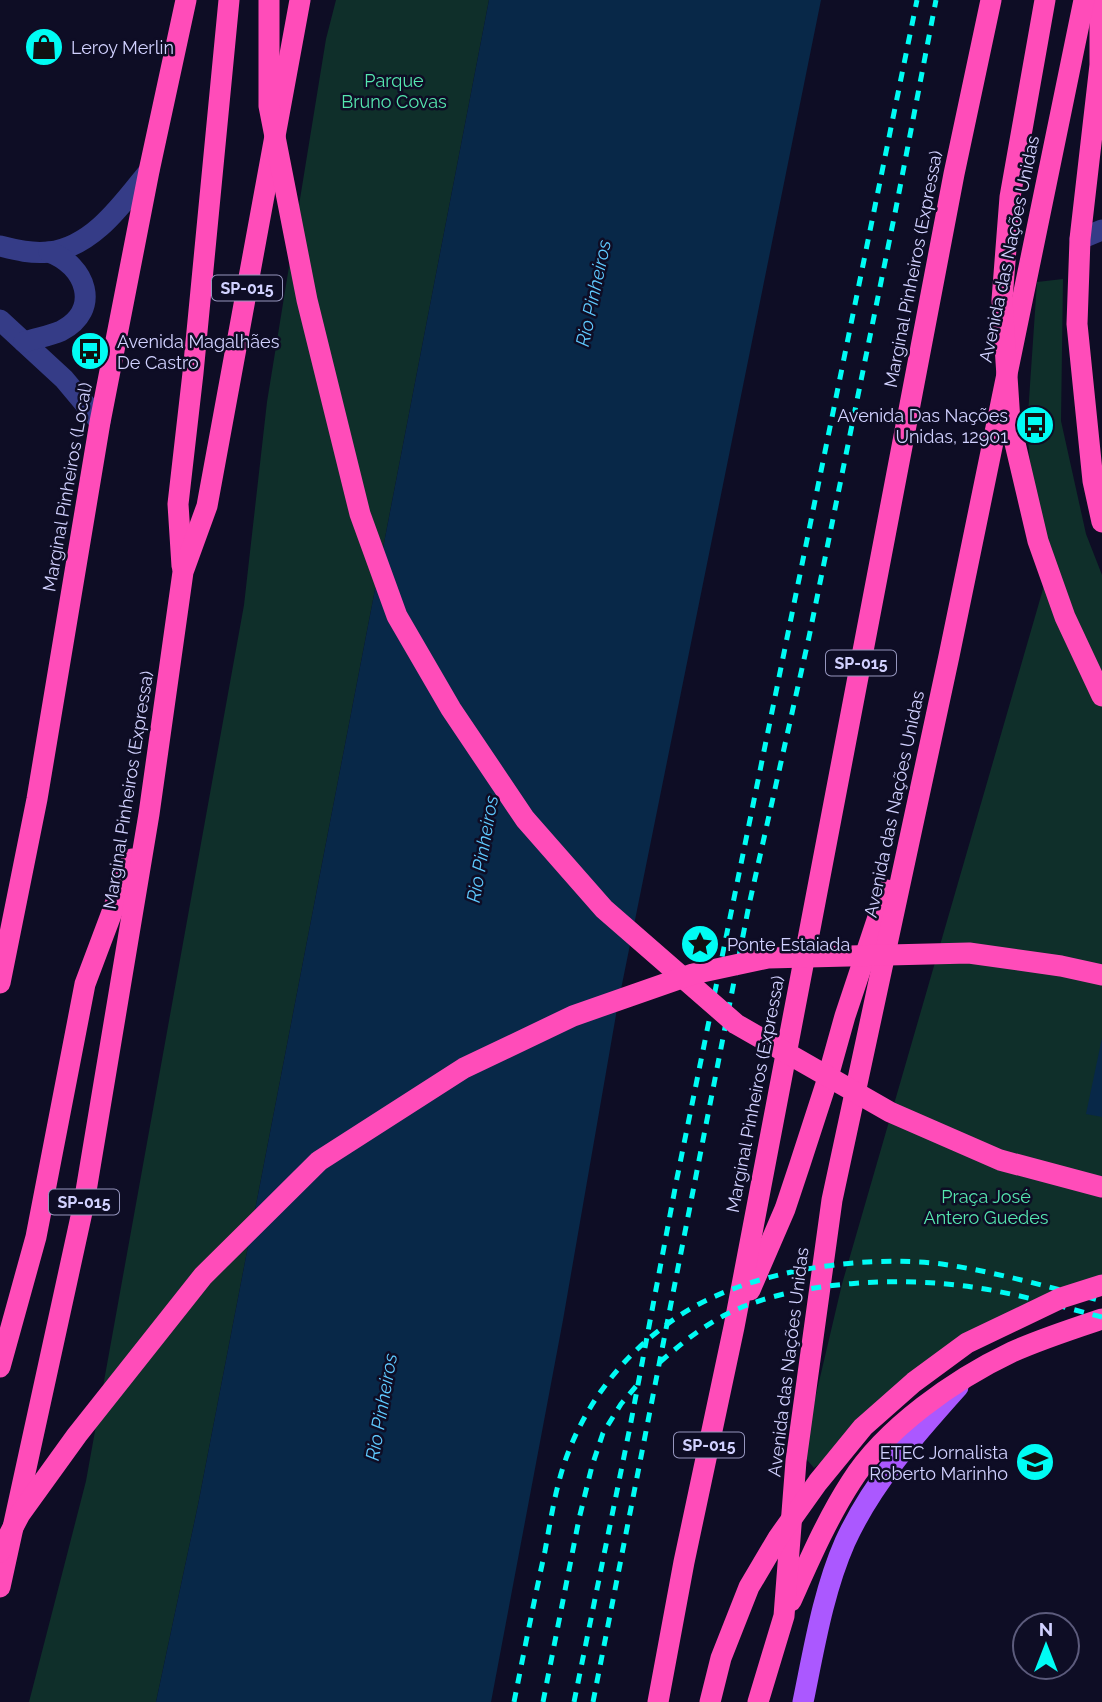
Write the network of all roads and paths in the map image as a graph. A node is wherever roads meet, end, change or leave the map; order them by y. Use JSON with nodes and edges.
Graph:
{"nodes":[{"id":1,"x":186,"y":0,"type":"edge"},
{"id":2,"x":229,"y":0,"type":"edge"},
{"id":3,"x":269,"y":0,"type":"edge"},
{"id":4,"x":300,"y":0,"type":"edge"},
{"id":5,"x":991,"y":0,"type":"edge"},
{"id":6,"x":1045,"y":0,"type":"edge"},
{"id":7,"x":1084,"y":0,"type":"edge"},
{"id":8,"x":1100,"y":0,"type":"edge"},
{"id":9,"x":149,"y":171,"type":"junction"},
{"id":10,"x":1102,"y":230,"type":"edge"},
{"id":11,"x":1080,"y":239,"type":"junction"},
{"id":12,"x":0,"y":246,"type":"edge"},
{"id":13,"x":49,"y":252,"type":"junction"},
{"id":14,"x":0,"y":320,"type":"edge"},
{"id":15,"x":24,"y":342,"type":"junction"},
{"id":16,"x":100,"y":422,"type":"junction"},
{"id":17,"x":1102,"y":522,"type":"edge"},
{"id":18,"x":183,"y":572,"type":"junction"},
{"id":19,"x":1102,"y":696,"type":"edge"},
{"id":20,"x":918,"y":802,"type":"junction"},
{"id":21,"x":149,"y":814,"type":"junction"},
{"id":22,"x":1102,"y":975,"type":"edge"},
{"id":23,"x":0,"y":983,"type":"edge"},
{"id":24,"x":1102,"y":1187,"type":"edge"},
{"id":25,"x":1102,"y":1285,"type":"edge"},
{"id":26,"x":1102,"y":1319,"type":"edge"},
{"id":27,"x":734,"y":1327,"type":"junction"},
{"id":28,"x":0,"y":1367,"type":"edge"},
{"id":29,"x":967,"y":1378,"type":"junction"},
{"id":30,"x":0,"y":1552,"type":"edge"},
{"id":31,"x":0,"y":1587,"type":"edge"},
{"id":32,"x":784,"y":1616,"type":"junction"},
{"id":33,"x":658,"y":1702,"type":"edge"},
{"id":34,"x":710,"y":1702,"type":"edge"},
{"id":35,"x":758,"y":1702,"type":"edge"},
{"id":36,"x":803,"y":1702,"type":"edge"}],
"edges":[{"from":1,"to":9,"type":"highway","name":"Marginal Pinheiros (Local)"},
{"from":2,"to":18,"type":"highway"},
{"from":3,"to":24,"type":"highway","bridge":true},
{"from":4,"to":18,"type":"highway","name":"Marginal Pinheiros (Expressa)","number":"SP-015"},
{"from":5,"to":27,"type":"highway","name":"Marginal Pinheiros (Expressa)","number":"SP-015"},
{"from":6,"to":19,"type":"highway","bridge":true},
{"from":7,"to":20,"type":"highway","name":"Avenida das Nações Unidas"},
{"from":8,"to":11,"type":"highway"},
{"from":9,"to":13,"type":"street"},
{"from":9,"to":16,"type":"highway","name":"Marginal Pinheiros (Local)"},
{"from":10,"to":11,"type":"street"},
{"from":11,"to":17,"type":"highway"},
{"from":12,"to":13,"type":"street"},
{"from":13,"to":15,"type":"street"},
{"from":14,"to":15,"type":"street"},
{"from":15,"to":16,"type":"street"},
{"from":16,"to":23,"type":"highway","name":"Marginal Pinheiros (Local)"},
{"from":18,"to":21,"type":"highway","name":"Marginal Pinheiros (Expressa)","number":"SP-015"},
{"from":20,"to":27,"type":"highway"},
{"from":20,"to":32,"type":"highway","name":"Avenida das Nações Unidas"},
{"from":21,"to":28,"type":"highway"},
{"from":21,"to":31,"type":"highway","name":"Marginal Pinheiros (Expressa)","number":"SP-015"},
{"from":22,"to":30,"type":"highway","bridge":true},
{"from":25,"to":34,"type":"highway","bridge":true},
{"from":26,"to":29,"type":"highway"},
{"from":27,"to":33,"type":"highway","name":"Marginal Pinheiros (Expressa)","number":"SP-015"},
{"from":29,"to":32,"type":"highway"},
{"from":29,"to":36,"type":"main road"},
{"from":32,"to":35,"type":"highway","name":"Avenida das Nações Unidas"}]}
